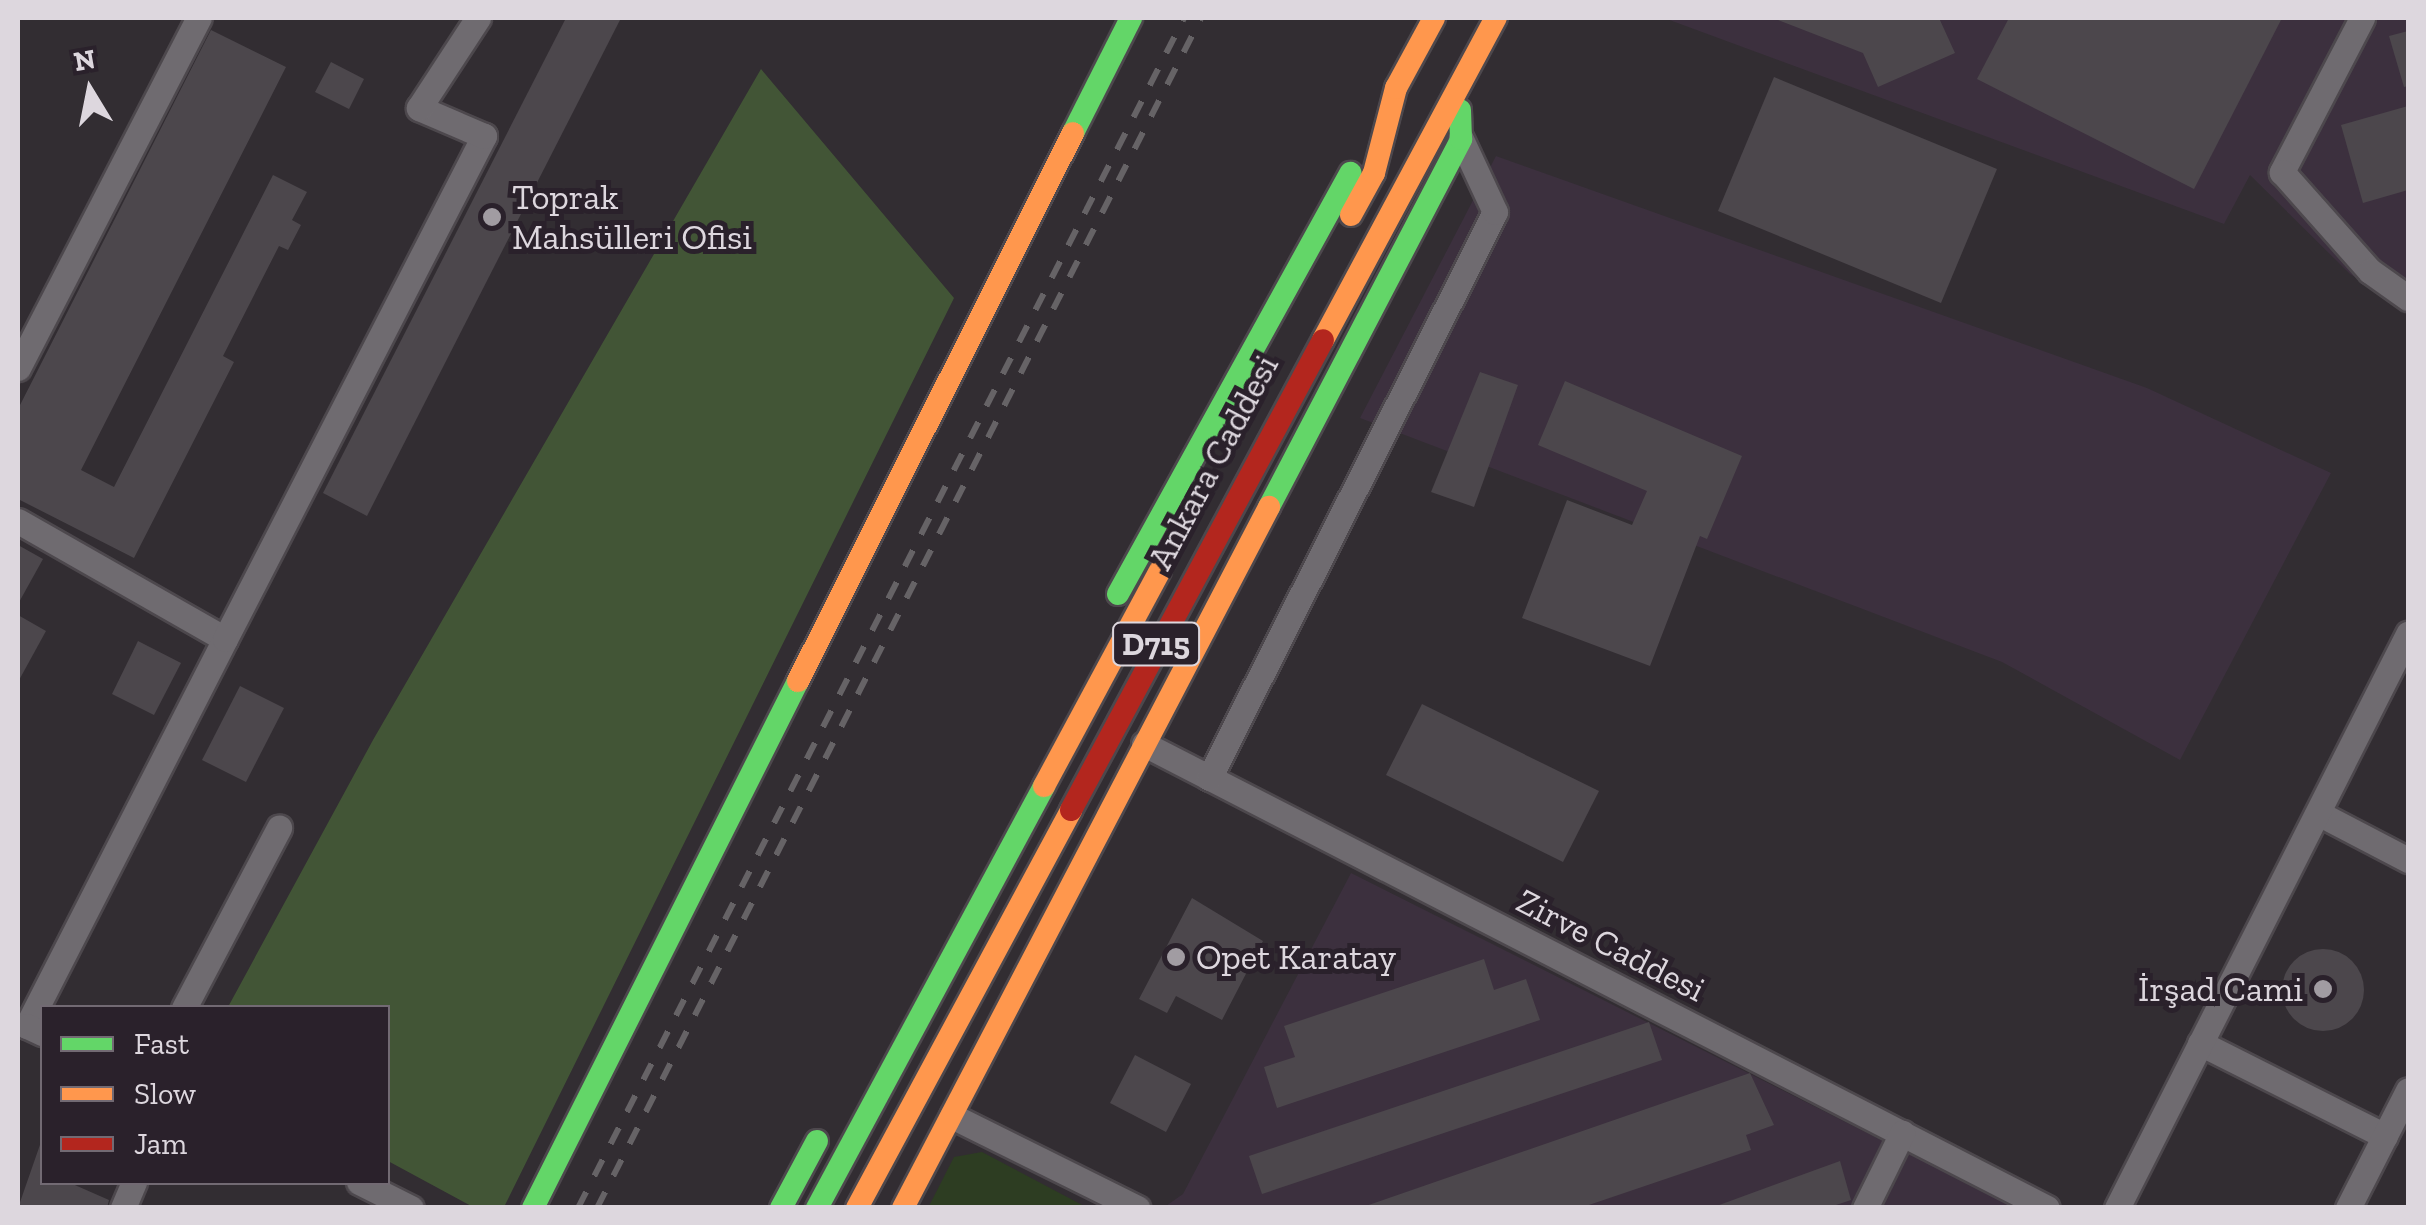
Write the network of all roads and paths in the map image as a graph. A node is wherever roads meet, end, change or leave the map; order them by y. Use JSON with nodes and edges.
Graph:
{"nodes":[{"id":1,"x":198,"y":18,"type":"edge"},
{"id":2,"x":478,"y":18,"type":"edge"},
{"id":3,"x":1130,"y":18,"type":"edge"},
{"id":4,"x":1434,"y":18,"type":"edge"},
{"id":5,"x":1496,"y":18,"type":"edge"},
{"id":6,"x":2362,"y":18,"type":"edge"},
{"id":7,"x":1459,"y":83,"type":"junction"},
{"id":8,"x":1396,"y":88,"type":"junction"},
{"id":9,"x":1461,"y":139,"type":"junction"},
{"id":10,"x":2408,"y":298,"type":"edge"},
{"id":11,"x":18,"y":368,"type":"edge"},
{"id":12,"x":18,"y":521,"type":"edge"},
{"id":13,"x":2408,"y":634,"type":"edge"},
{"id":14,"x":224,"y":638,"type":"junction"},
{"id":15,"x":1088,"y":648,"type":"dead end"},
{"id":16,"x":1144,"y":744,"type":"junction"},
{"id":17,"x":1209,"y":778,"type":"junction"},
{"id":18,"x":2318,"y":813,"type":"junction"},
{"id":19,"x":280,"y":828,"type":"dead end"},
{"id":20,"x":2408,"y":860,"type":"edge"},
{"id":21,"x":186,"y":1005,"type":"edge"},
{"id":22,"x":40,"y":1032,"type":"edge"},
{"id":23,"x":2200,"y":1044,"type":"junction"},
{"id":24,"x":2408,"y":1090,"type":"edge"},
{"id":25,"x":952,"y":1116,"type":"junction"},
{"id":26,"x":829,"y":1120,"type":"dead end"},
{"id":27,"x":1902,"y":1133,"type":"junction"},
{"id":28,"x":2385,"y":1136,"type":"junction"},
{"id":29,"x":365,"y":1185,"type":"edge"},
{"id":30,"x":411,"y":1208,"type":"edge"},
{"id":31,"x":533,"y":1208,"type":"edge"},
{"id":32,"x":781,"y":1208,"type":"edge"},
{"id":33,"x":817,"y":1208,"type":"edge"},
{"id":34,"x":857,"y":1208,"type":"edge"},
{"id":35,"x":903,"y":1208,"type":"edge"},
{"id":36,"x":1137,"y":1208,"type":"edge"},
{"id":37,"x":1865,"y":1208,"type":"edge"},
{"id":38,"x":2047,"y":1208,"type":"edge"},
{"id":39,"x":2117,"y":1208,"type":"edge"},
{"id":40,"x":2348,"y":1208,"type":"edge"}],
"edges":[{"from":1,"to":11,"type":"street"},
{"from":2,"to":14,"type":"street"},
{"from":3,"to":31,"type":"main road"},
{"from":4,"to":8,"type":"main road","name":"Ankara Caddesi","number":"D715"},
{"from":5,"to":7,"type":"main road","name":"Ankara Caddesi","number":"D715"},
{"from":6,"to":10,"type":"street"},
{"from":7,"to":9,"type":"main road","number":"D715"},
{"from":7,"to":34,"type":"main road","name":"Ankara Caddesi","number":"D715"},
{"from":8,"to":15,"type":"main road"},
{"from":8,"to":33,"type":"main road","name":"Ankara Caddesi","number":"D715"},
{"from":9,"to":16,"type":"main road","number":"D715"},
{"from":9,"to":17,"type":"street"},
{"from":12,"to":14,"type":"street"},
{"from":13,"to":18,"type":"street"},
{"from":14,"to":22,"type":"street"},
{"from":16,"to":17,"type":"street","name":"Zirve Caddesi"},
{"from":16,"to":25,"type":"main road","number":"D715"},
{"from":17,"to":27,"type":"street","name":"Zirve Caddesi"},
{"from":18,"to":20,"type":"street"},
{"from":18,"to":23,"type":"street"},
{"from":19,"to":21,"type":"street"},
{"from":23,"to":28,"type":"street"},
{"from":23,"to":39,"type":"street"},
{"from":24,"to":28,"type":"street"},
{"from":25,"to":35,"type":"main road","number":"D715"},
{"from":25,"to":36,"type":"street"},
{"from":26,"to":32,"type":"main road"},
{"from":27,"to":37,"type":"street"},
{"from":27,"to":38,"type":"street","name":"Zirve Caddesi"},
{"from":28,"to":40,"type":"street"},
{"from":29,"to":30,"type":"street"}]}
